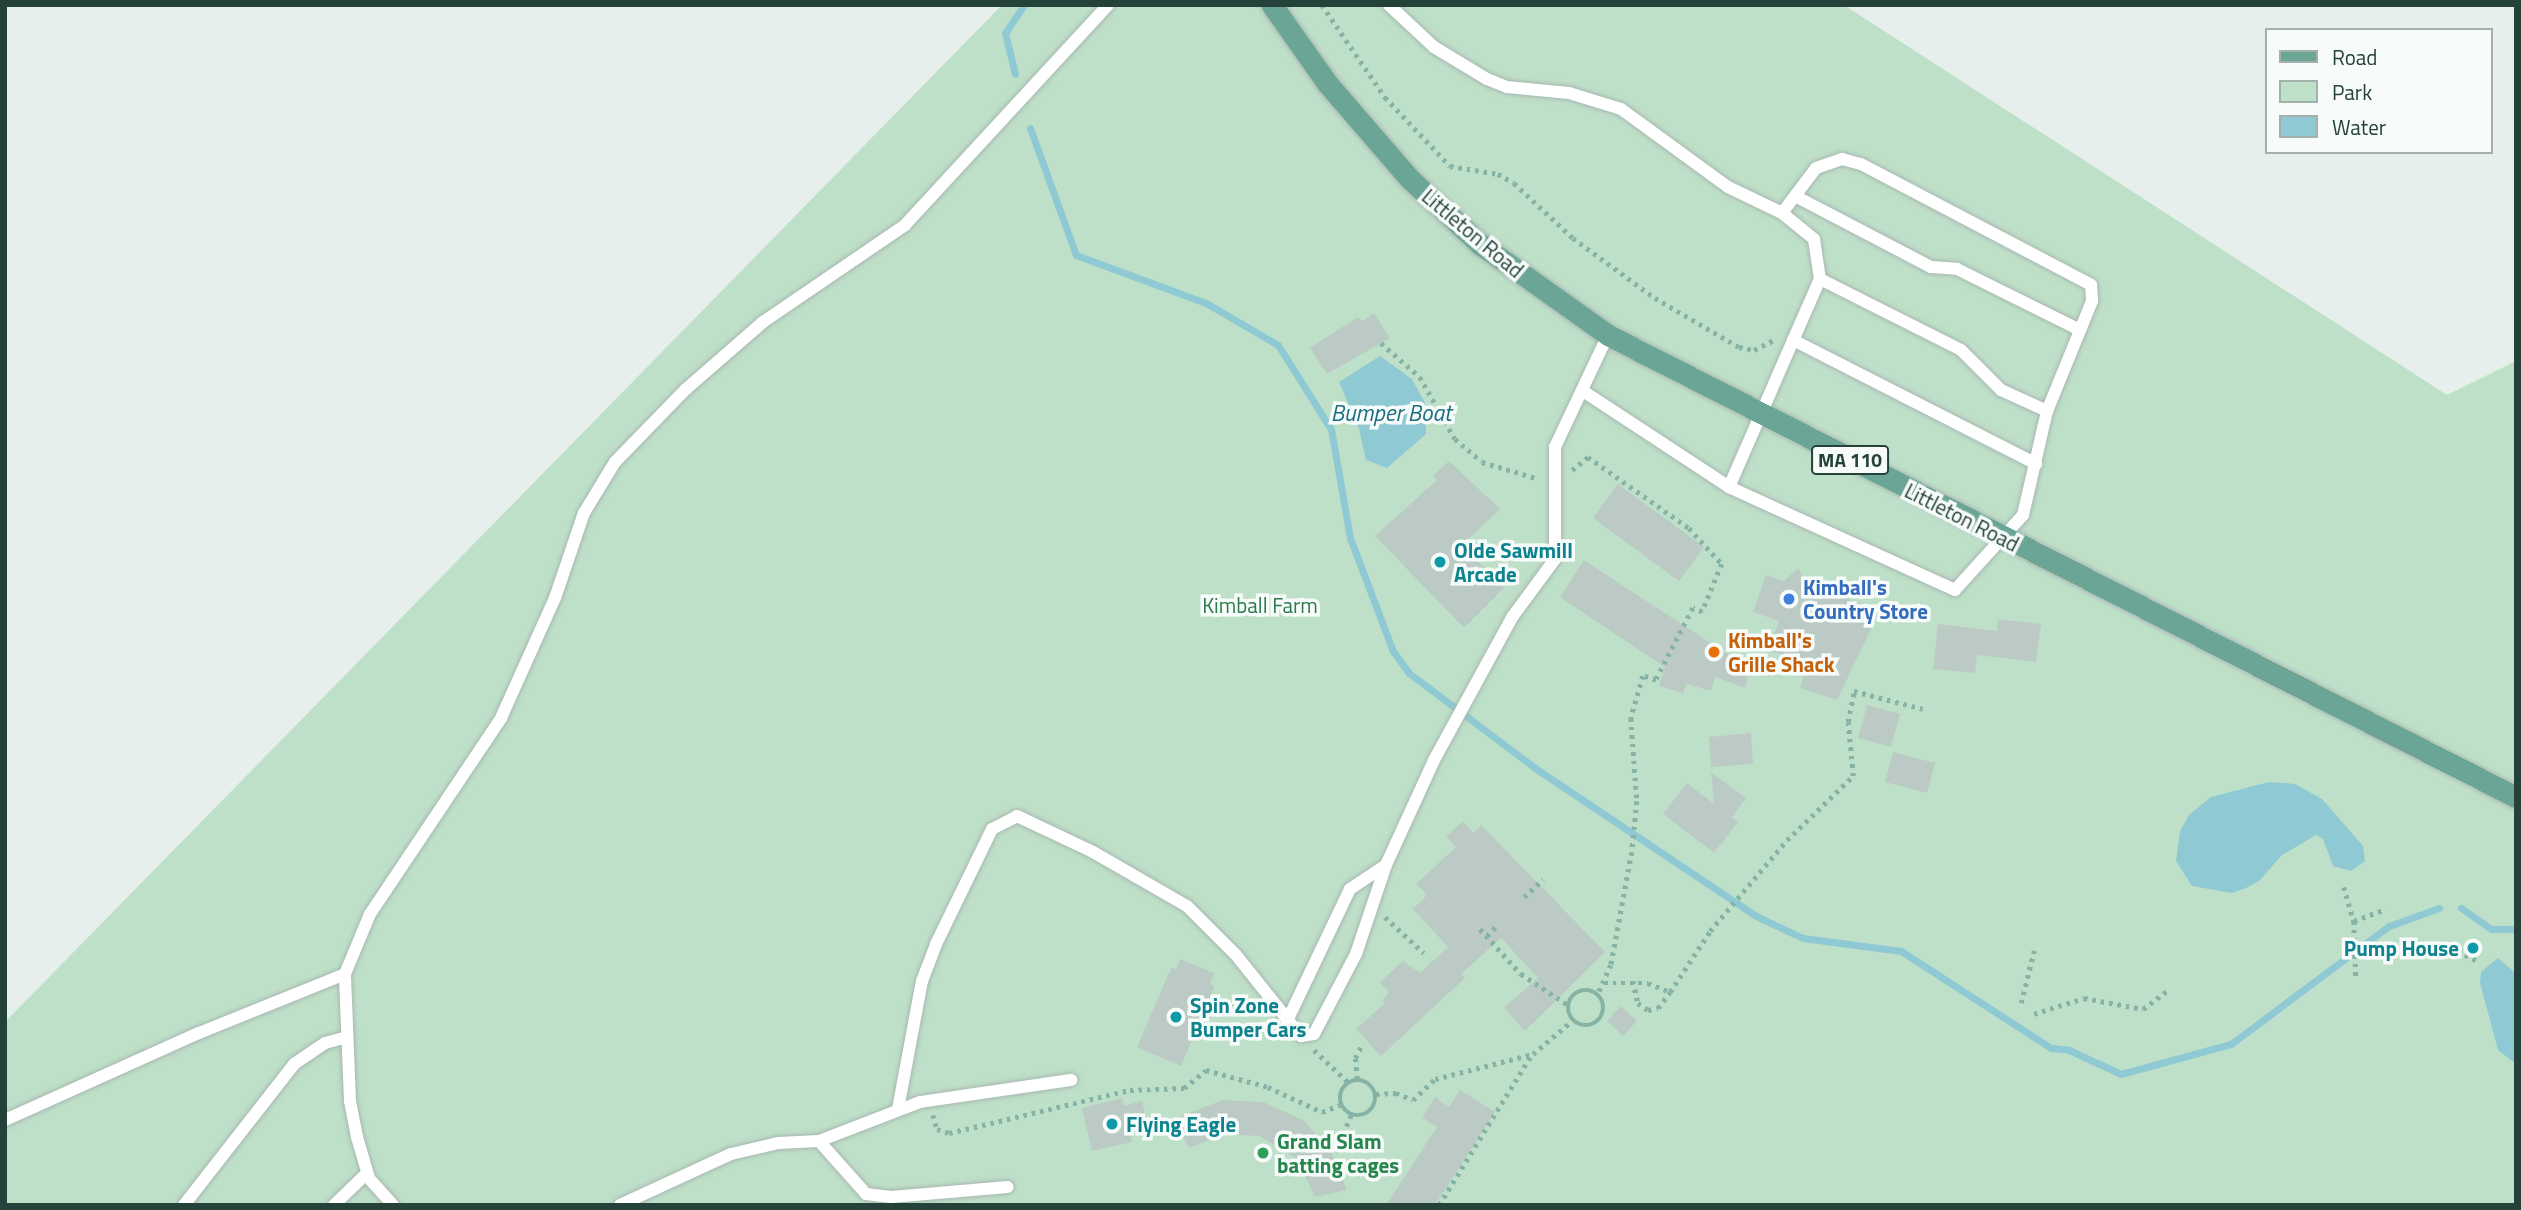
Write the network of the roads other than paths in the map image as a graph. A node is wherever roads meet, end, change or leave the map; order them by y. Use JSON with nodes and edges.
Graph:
{"nodes":[{"id":1,"x":1108,"y":5,"type":"edge"},
{"id":2,"x":1272,"y":5,"type":"edge"},
{"id":3,"x":1390,"y":5,"type":"edge"},
{"id":4,"x":1795,"y":196,"type":"junction"},
{"id":5,"x":1782,"y":213,"type":"junction"},
{"id":6,"x":1820,"y":279,"type":"junction"},
{"id":7,"x":2080,"y":330,"type":"junction"},
{"id":8,"x":1608,"y":335,"type":"junction"},
{"id":9,"x":1793,"y":340,"type":"junction"},
{"id":10,"x":1583,"y":391,"type":"junction"},
{"id":11,"x":2046,"y":411,"type":"junction"},
{"id":12,"x":1761,"y":415,"type":"junction"},
{"id":13,"x":2036,"y":464,"type":"junction"},
{"id":14,"x":1729,"y":487,"type":"junction"},
{"id":15,"x":2003,"y":537,"type":"junction"},
{"id":16,"x":2516,"y":797,"type":"edge"},
{"id":17,"x":1386,"y":865,"type":"junction"},
{"id":18,"x":345,"y":974,"type":"junction"},
{"id":19,"x":1287,"y":1021,"type":"junction"},
{"id":20,"x":347,"y":1037,"type":"junction"},
{"id":21,"x":1072,"y":1080,"type":"dead end"},
{"id":22,"x":898,"y":1109,"type":"junction"},
{"id":23,"x":5,"y":1121,"type":"edge"},
{"id":24,"x":819,"y":1141,"type":"junction"},
{"id":25,"x":367,"y":1172,"type":"junction"},
{"id":26,"x":1008,"y":1187,"type":"dead end"},
{"id":27,"x":184,"y":1205,"type":"edge"},
{"id":28,"x":334,"y":1205,"type":"edge"},
{"id":29,"x":393,"y":1205,"type":"edge"},
{"id":30,"x":620,"y":1205,"type":"edge"}],
"edges":[{"from":1,"to":18,"type":"lane"},
{"from":2,"to":8,"type":"main road","name":"Littleton Road","number":"MA 110"},
{"from":3,"to":5,"type":"lane"},
{"from":4,"to":5,"type":"lane"},
{"from":4,"to":7,"type":"lane"},
{"from":4,"to":7,"type":"lane"},
{"from":5,"to":6,"type":"lane"},
{"from":6,"to":9,"type":"lane"},
{"from":6,"to":11,"type":"lane"},
{"from":7,"to":11,"type":"lane"},
{"from":8,"to":10,"type":"lane"},
{"from":8,"to":12,"type":"main road","name":"Littleton Road","number":"MA 110"},
{"from":9,"to":12,"type":"lane"},
{"from":9,"to":13,"type":"lane"},
{"from":10,"to":14,"type":"lane"},
{"from":10,"to":17,"type":"lane"},
{"from":11,"to":13,"type":"lane"},
{"from":12,"to":14,"type":"lane"},
{"from":12,"to":15,"type":"main road","name":"Littleton Road","number":"MA 110"},
{"from":13,"to":15,"type":"lane"},
{"from":14,"to":15,"type":"lane"},
{"from":15,"to":16,"type":"main road","name":"Littleton Road","number":"MA 110"},
{"from":17,"to":19,"type":"lane"},
{"from":17,"to":19,"type":"lane"},
{"from":18,"to":20,"type":"lane"},
{"from":18,"to":23,"type":"lane"},
{"from":19,"to":22,"type":"lane"},
{"from":20,"to":25,"type":"lane"},
{"from":20,"to":27,"type":"lane"},
{"from":21,"to":22,"type":"lane"},
{"from":22,"to":24,"type":"lane"},
{"from":24,"to":26,"type":"lane"},
{"from":24,"to":30,"type":"lane"},
{"from":25,"to":28,"type":"lane"},
{"from":25,"to":29,"type":"lane"}]}
